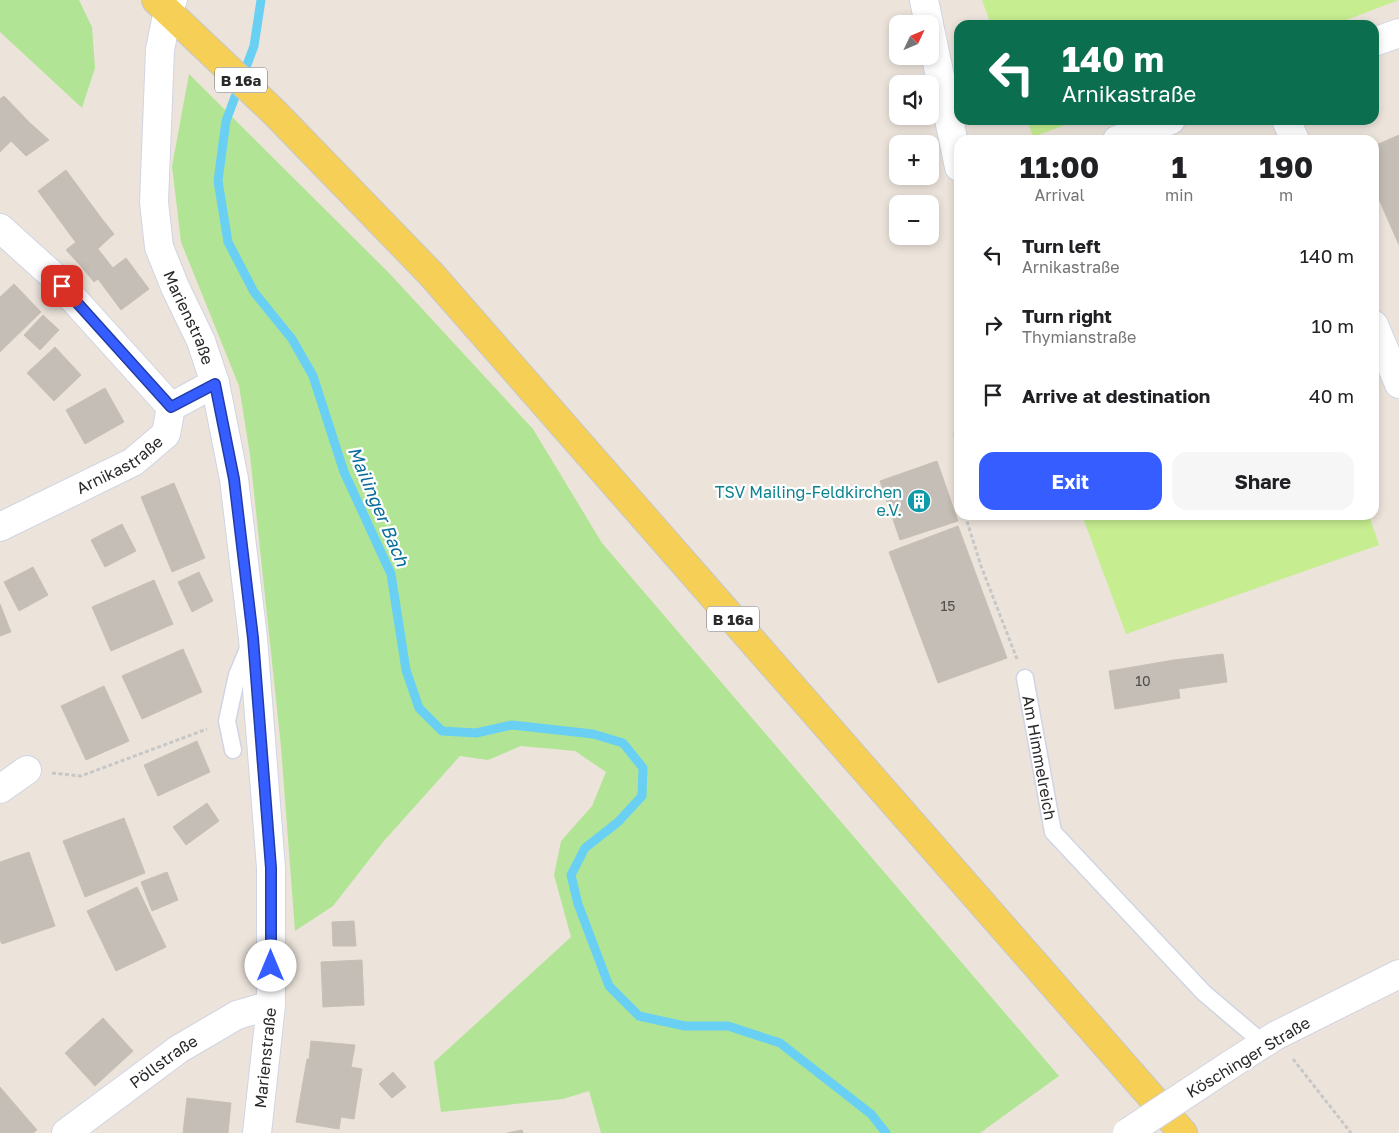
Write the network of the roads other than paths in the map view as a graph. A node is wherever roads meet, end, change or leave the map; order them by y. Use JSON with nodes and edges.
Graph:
{"nodes":[{"id":1,"x":924,"y":0,"type":"edge"},
{"id":2,"x":165,"y":3,"type":"edge"},
{"id":3,"x":927,"y":15,"type":"edge"},
{"id":4,"x":1399,"y":33,"type":"edge"},
{"id":5,"x":1379,"y":40,"type":"edge"},
{"id":6,"x":938,"y":65,"type":"edge"},
{"id":7,"x":1157,"y":125,"type":"edge"},
{"id":8,"x":1130,"y":135,"type":"edge"},
{"id":9,"x":954,"y":143,"type":"edge"},
{"id":10,"x":0,"y":228,"type":"edge"},
{"id":11,"x":1379,"y":337,"type":"edge"},
{"id":12,"x":215,"y":384,"type":"junction"},
{"id":13,"x":1399,"y":384,"type":"edge"},
{"id":14,"x":171,"y":407,"type":"junction"},
{"id":15,"x":0,"y":527,"type":"edge"},
{"id":16,"x":253,"y":638,"type":"junction"},
{"id":17,"x":1024,"y":678,"type":"road end"},
{"id":18,"x":233,"y":750,"type":"dead end"},
{"id":19,"x":27,"y":770,"type":"road end"},
{"id":20,"x":0,"y":789,"type":"edge"},
{"id":21,"x":1399,"y":974,"type":"edge"},
{"id":22,"x":271,"y":1005,"type":"junction"},
{"id":23,"x":1269,"y":1040,"type":"junction"},
{"id":24,"x":66,"y":1133,"type":"edge"},
{"id":25,"x":258,"y":1133,"type":"edge"},
{"id":26,"x":1127,"y":1133,"type":"edge"},
{"id":27,"x":1183,"y":1133,"type":"edge"}],
"edges":[{"from":1,"to":3,"type":"street"},
{"from":2,"to":12,"type":"street","name":"Marienstraße"},
{"from":2,"to":27,"type":"main road","number":"B 16a"},
{"from":4,"to":5,"type":"street"},
{"from":6,"to":9,"type":"street"},
{"from":7,"to":8,"type":"street"},
{"from":10,"to":14,"type":"street"},
{"from":11,"to":13,"type":"street"},
{"from":12,"to":14,"type":"street"},
{"from":12,"to":16,"type":"street","name":"Marienstraße"},
{"from":14,"to":15,"type":"street","name":"Arnikastraße"},
{"from":16,"to":18,"type":"lane"},
{"from":16,"to":22,"type":"street","name":"Marienstraße"},
{"from":17,"to":23,"type":"lane","name":"Am Himmelreich"},
{"from":19,"to":20,"type":"street"},
{"from":21,"to":23,"type":"street","name":"Köschinger Straße"},
{"from":22,"to":24,"type":"street","name":"Pöllstraße"},
{"from":22,"to":25,"type":"street","name":"Marienstraße"},
{"from":23,"to":26,"type":"street","name":"Köschinger Straße","bridge":true}]}
